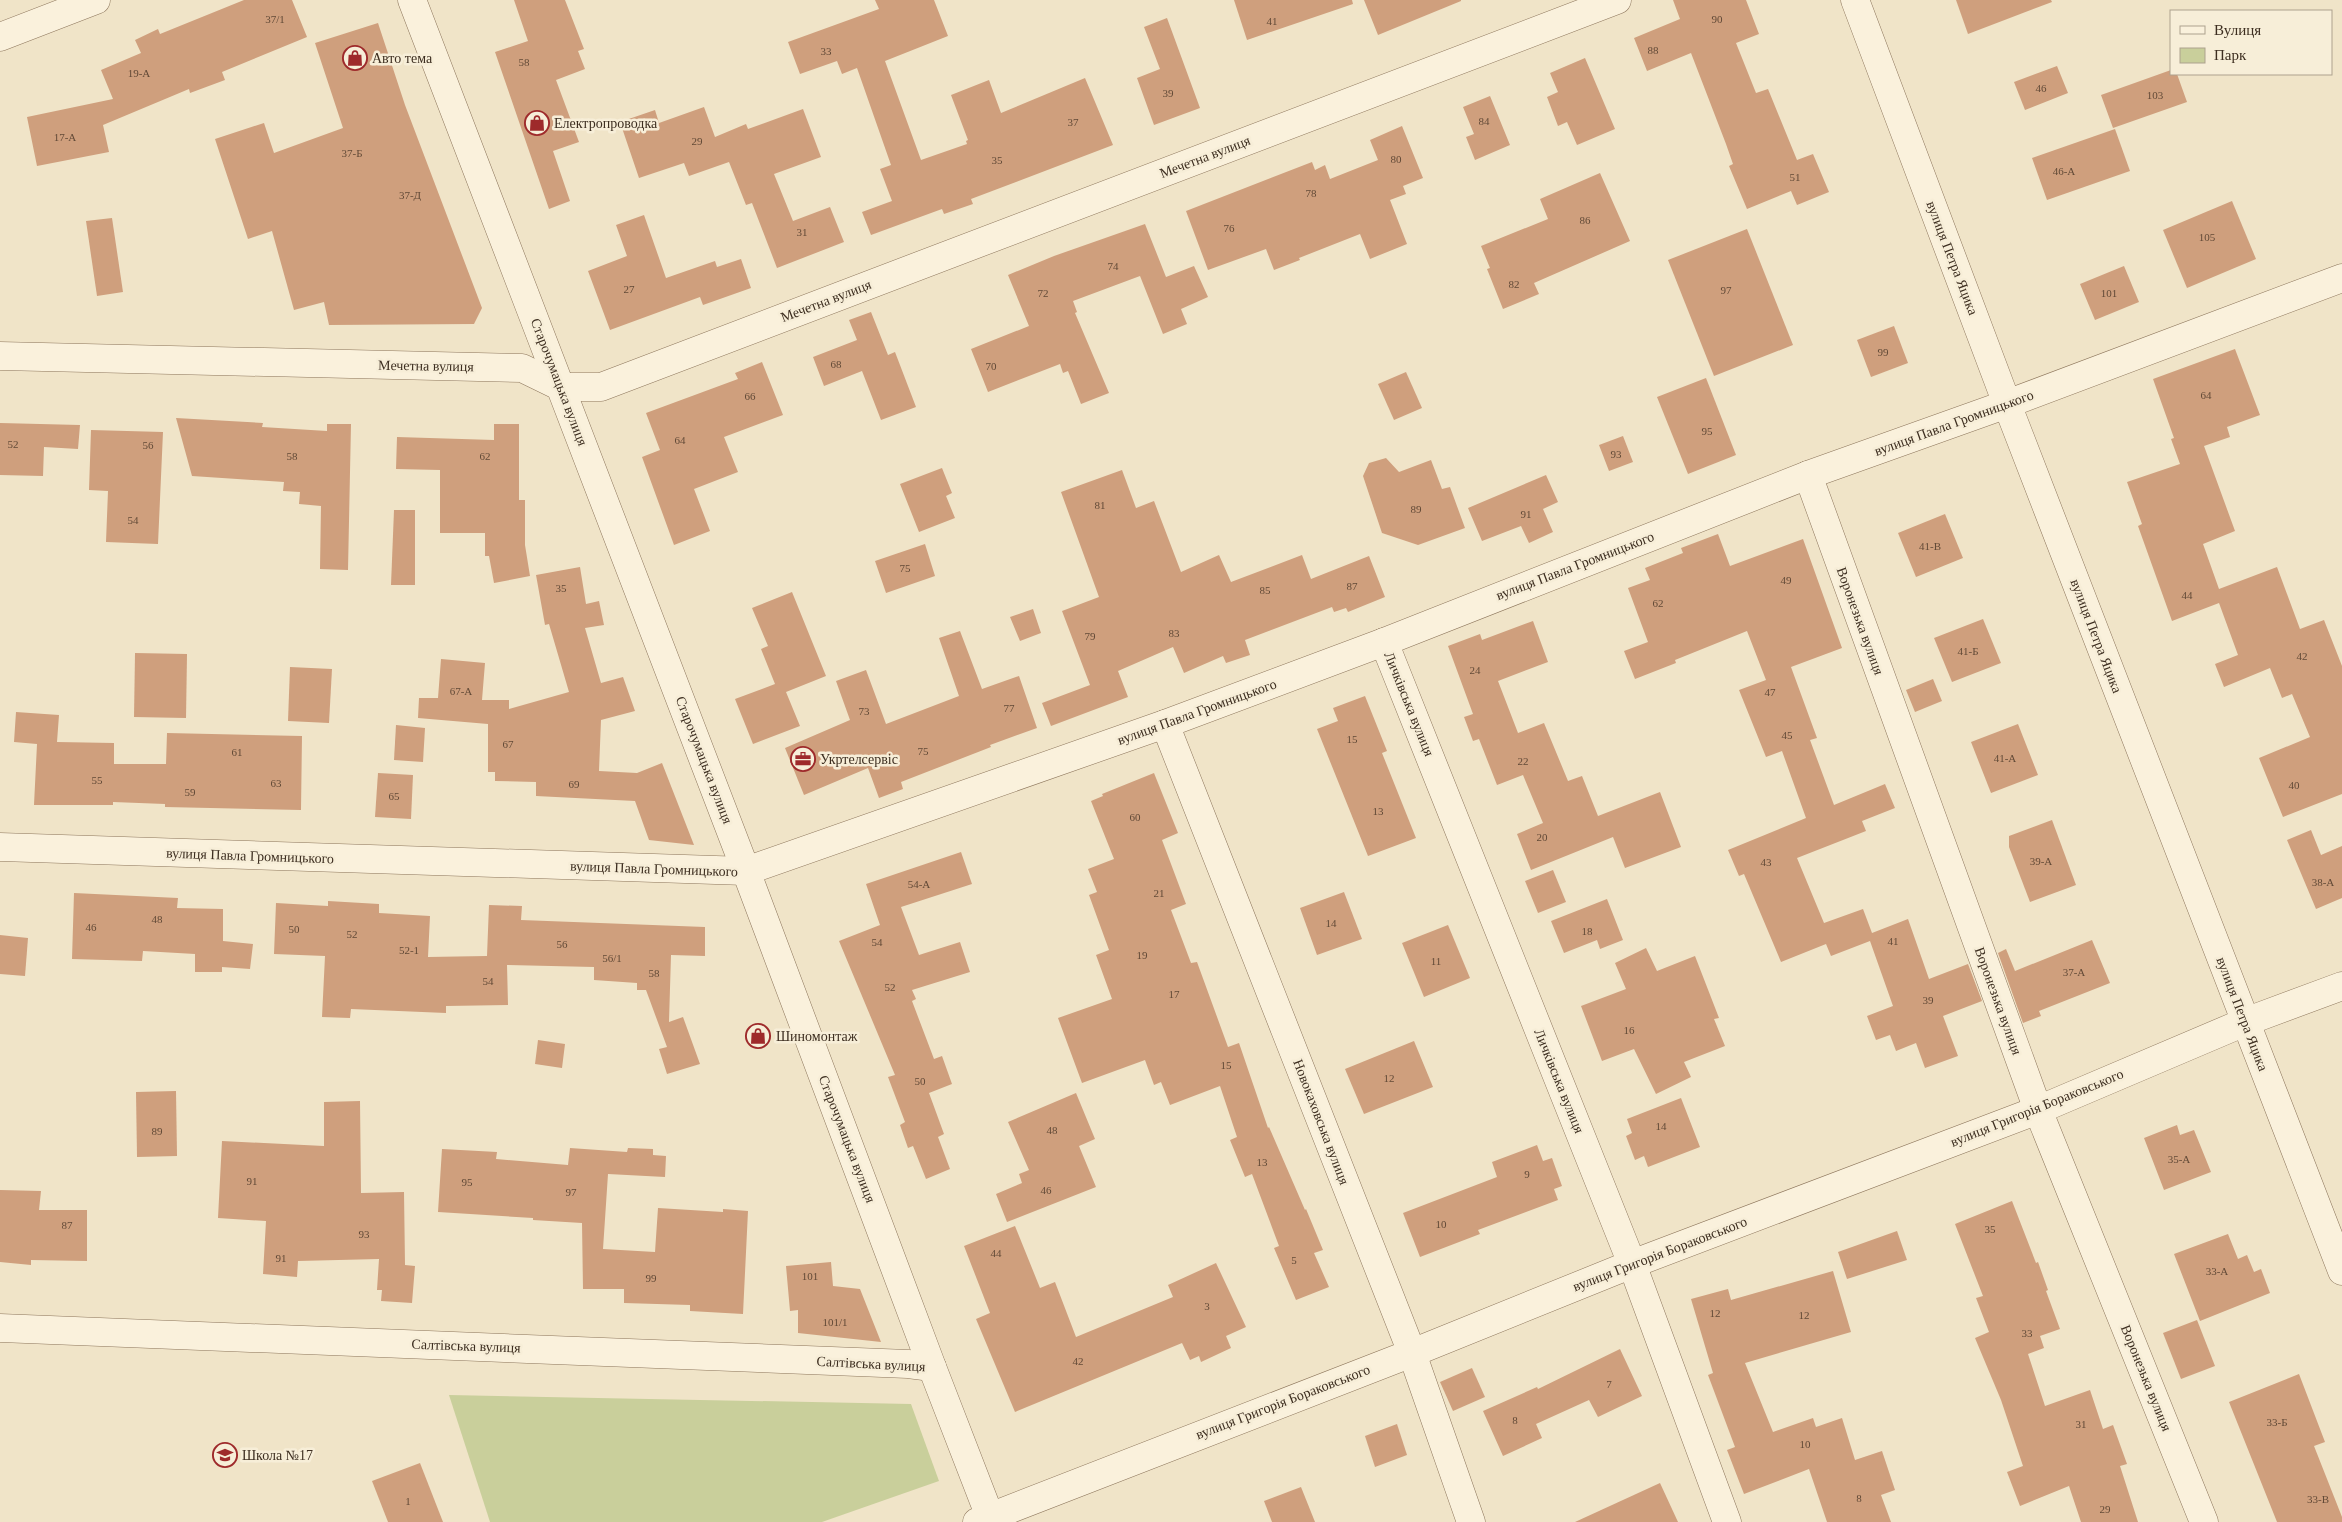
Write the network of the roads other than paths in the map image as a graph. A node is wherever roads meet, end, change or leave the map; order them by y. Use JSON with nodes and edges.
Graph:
{"nodes":[{"id":1,"x":96,"y":0,"type":"edge"},
{"id":2,"x":412,"y":0,"type":"edge"},
{"id":3,"x":1618,"y":0,"type":"edge"},
{"id":4,"x":1855,"y":0,"type":"edge"},
{"id":5,"x":0,"y":37,"type":"edge"},
{"id":6,"x":2342,"y":278,"type":"edge"},
{"id":7,"x":0,"y":356,"type":"edge"},
{"id":8,"x":561,"y":387,"type":"junction"},
{"id":9,"x":2007,"y":404,"type":"junction"},
{"id":10,"x":1808,"y":475,"type":"junction"},
{"id":11,"x":1384,"y":642,"type":"junction"},
{"id":12,"x":1165,"y":724,"type":"junction"},
{"id":13,"x":0,"y":847,"type":"edge"},
{"id":14,"x":746,"y":871,"type":"junction"},
{"id":15,"x":2342,"y":986,"type":"edge"},
{"id":16,"x":2245,"y":1022,"type":"junction"},
{"id":17,"x":2038,"y":1110,"type":"junction"},
{"id":18,"x":1632,"y":1264,"type":"junction"},
{"id":19,"x":2342,"y":1271,"type":"edge"},
{"id":20,"x":0,"y":1328,"type":"edge"},
{"id":21,"x":1412,"y":1353,"type":"junction"},
{"id":22,"x":932,"y":1367,"type":"junction"},
{"id":23,"x":987,"y":1520,"type":"edge"},
{"id":24,"x":1471,"y":1522,"type":"edge"},
{"id":25,"x":1727,"y":1522,"type":"edge"},
{"id":26,"x":2204,"y":1522,"type":"edge"}],
"edges":[{"from":1,"to":5,"type":"street"},
{"from":2,"to":8,"type":"street","name":"Старочумацька вулиця"},
{"from":3,"to":8,"type":"street","name":"Мечетна вулиця"},
{"from":4,"to":9,"type":"street","name":"вулиця Петра Яцика"},
{"from":6,"to":9,"type":"street","name":"вулиця Павла Громницького"},
{"from":7,"to":8,"type":"street","name":"Мечетна вулиця"},
{"from":8,"to":14,"type":"street","name":"Старочумацька вулиця"},
{"from":9,"to":10,"type":"street","name":"вулиця Павла Громницького"},
{"from":9,"to":16,"type":"street","name":"вулиця Петра Яцика"},
{"from":10,"to":11,"type":"street","name":"вулиця Павла Громницького"},
{"from":10,"to":17,"type":"street","name":"Воронезька вулиця"},
{"from":11,"to":12,"type":"street","name":"вулиця Павла Громницького"},
{"from":11,"to":18,"type":"street","name":"Личківська вулиця"},
{"from":12,"to":14,"type":"street","name":"вулиця Павла Громницького"},
{"from":12,"to":21,"type":"street","name":"Новокаховська вулиця"},
{"from":13,"to":14,"type":"street","name":"вулиця Павла Громницького"},
{"from":14,"to":22,"type":"street","name":"Старочумацька вулиця"},
{"from":15,"to":16,"type":"street","name":"вулиця Григорія Бораковського"},
{"from":16,"to":17,"type":"street","name":"вулиця Григорія Бораковського"},
{"from":16,"to":19,"type":"street","name":"вулиця Петра Яцика"},
{"from":17,"to":18,"type":"street","name":"вулиця Григорія Бораковського"},
{"from":17,"to":26,"type":"street","name":"Воронезька вулиця"},
{"from":18,"to":21,"type":"street","name":"вулиця Григорія Бораковського"},
{"from":18,"to":25,"type":"street","name":"Личківська вулиця"},
{"from":20,"to":22,"type":"street","name":"Салтівська вулиця"},
{"from":21,"to":23,"type":"street","name":"вулиця Григорія Бораковського"},
{"from":21,"to":24,"type":"street","name":"Новокаховська вулиця"},
{"from":22,"to":23,"type":"street","name":"Старочумацька вулиця"}]}
